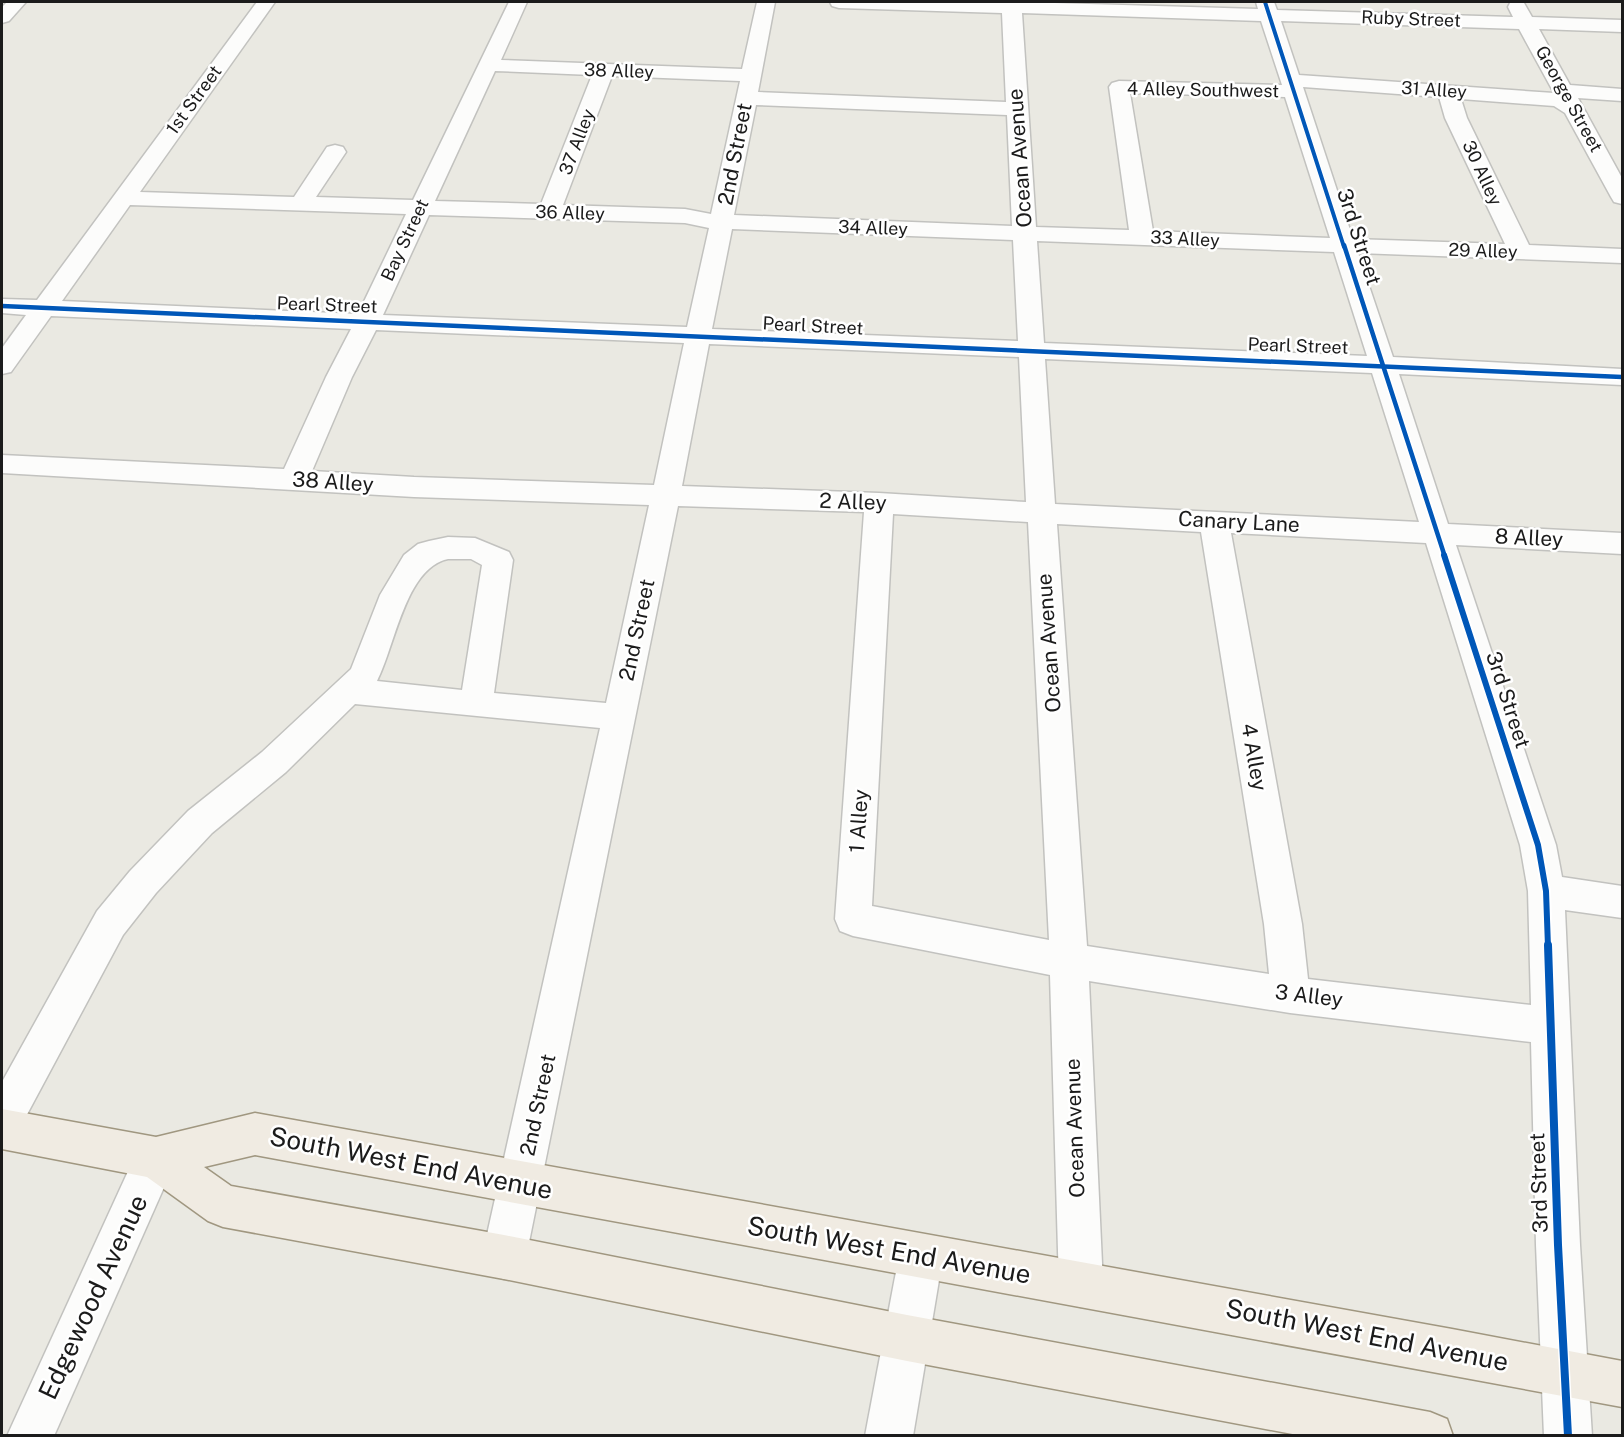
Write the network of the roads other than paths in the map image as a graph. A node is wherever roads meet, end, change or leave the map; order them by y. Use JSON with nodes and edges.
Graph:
{"nodes":[{"id":1,"x":16,"y":2,"type":"edge"},
{"id":2,"x":266,"y":2,"type":"edge"},
{"id":3,"x":518,"y":2,"type":"edge"},
{"id":4,"x":766,"y":2,"type":"edge"},
{"id":5,"x":839,"y":2,"type":"edge"},
{"id":6,"x":1514,"y":2,"type":"edge"},
{"id":7,"x":1012,"y":5,"type":"edge"},
{"id":8,"x":1267,"y":8,"type":"edge"},
{"id":9,"x":2,"y":16,"type":"edge"},
{"id":10,"x":1527,"y":23,"type":"junction"},
{"id":11,"x":1623,"y":26,"type":"edge"},
{"id":12,"x":487,"y":65,"type":"junction"},
{"id":13,"x":604,"y":70,"type":"junction"},
{"id":14,"x":1292,"y":86,"type":"junction"},
{"id":15,"x":748,"y":87,"type":"junction"},
{"id":16,"x":1448,"y":91,"type":"junction"},
{"id":17,"x":1566,"y":91,"type":"junction"},
{"id":18,"x":1623,"y":95,"type":"edge"},
{"id":19,"x":1017,"y":109,"type":"junction"},
{"id":20,"x":1575,"y":110,"type":"junction"},
{"id":21,"x":335,"y":152,"type":"dead end"},
{"id":22,"x":1623,"y":197,"type":"edge"},
{"id":23,"x":123,"y":198,"type":"junction"},
{"id":24,"x":300,"y":204,"type":"junction"},
{"id":25,"x":420,"y":209,"type":"junction"},
{"id":26,"x":549,"y":213,"type":"junction"},
{"id":27,"x":721,"y":221,"type":"junction"},
{"id":28,"x":1026,"y":234,"type":"junction"},
{"id":29,"x":1142,"y":237,"type":"junction"},
{"id":30,"x":1344,"y":246,"type":"junction"},
{"id":31,"x":1520,"y":252,"type":"junction"},
{"id":32,"x":1623,"y":256,"type":"edge"},
{"id":33,"x":2,"y":306,"type":"edge"},
{"id":34,"x":43,"y":308,"type":"junction"},
{"id":35,"x":368,"y":322,"type":"junction"},
{"id":36,"x":698,"y":336,"type":"junction"},
{"id":37,"x":1032,"y":351,"type":"junction"},
{"id":38,"x":1382,"y":365,"type":"junction"},
{"id":39,"x":2,"y":366,"type":"edge"},
{"id":40,"x":1623,"y":377,"type":"edge"},
{"id":41,"x":2,"y":464,"type":"edge"},
{"id":42,"x":294,"y":479,"type":"junction"},
{"id":43,"x":666,"y":495,"type":"junction"},
{"id":44,"x":879,"y":503,"type":"junction"},
{"id":45,"x":1041,"y":513,"type":"junction"},
{"id":46,"x":1214,"y":521,"type":"junction"},
{"id":47,"x":1436,"y":533,"type":"junction"},
{"id":48,"x":1623,"y":543,"type":"edge"},
{"id":49,"x":349,"y":691,"type":"junction"},
{"id":50,"x":473,"y":704,"type":"junction"},
{"id":51,"x":619,"y":717,"type":"junction"},
{"id":52,"x":1546,"y":891,"type":"junction"},
{"id":53,"x":1623,"y":902,"type":"edge"},
{"id":54,"x":1069,"y":961,"type":"junction"},
{"id":55,"x":1290,"y":994,"type":"junction"},
{"id":56,"x":1551,"y":1026,"type":"junction"},
{"id":57,"x":2,"y":1121,"type":"edge"},
{"id":58,"x":2,"y":1129,"type":"edge"},
{"id":59,"x":156,"y":1158,"type":"junction"},
{"id":60,"x":521,"y":1184,"type":"junction"},
{"id":61,"x":921,"y":1256,"type":"junction"},
{"id":62,"x":504,"y":1257,"type":"junction"},
{"id":63,"x":1081,"y":1285,"type":"junction"},
{"id":64,"x":906,"y":1338,"type":"junction"},
{"id":65,"x":1563,"y":1372,"type":"junction"},
{"id":66,"x":1623,"y":1384,"type":"edge"},
{"id":67,"x":30,"y":1436,"type":"edge"},
{"id":68,"x":889,"y":1436,"type":"edge"},
{"id":69,"x":1430,"y":1436,"type":"edge"},
{"id":70,"x":1568,"y":1436,"type":"edge"}],
"edges":[{"from":1,"to":9,"type":"street"},
{"from":2,"to":23,"type":"street","name":"1st Street"},
{"from":3,"to":12,"type":"street","name":"Bay Street"},
{"from":4,"to":15,"type":"street","name":"2nd Street"},
{"from":5,"to":7,"type":"street","name":"Ruby Street"},
{"from":6,"to":10,"type":"street","name":"George Street"},
{"from":7,"to":8,"type":"street","name":"Ruby Street"},
{"from":7,"to":19,"type":"street","name":"Ocean Avenue"},
{"from":8,"to":10,"type":"street","name":"Ruby Street"},
{"from":8,"to":14,"type":"street","name":"3rd Street"},
{"from":10,"to":11,"type":"street","name":"Ruby Street"},
{"from":10,"to":17,"type":"street","name":"George Street"},
{"from":12,"to":13,"type":"street","name":"38 Alley"},
{"from":12,"to":25,"type":"street","name":"Bay Street"},
{"from":13,"to":15,"type":"street","name":"38 Alley"},
{"from":13,"to":26,"type":"street","name":"37 Alley"},
{"from":14,"to":16,"type":"street","name":"31 Alley"},
{"from":14,"to":29,"type":"street","name":"4 Alley Southwest"},
{"from":14,"to":30,"type":"street","name":"3rd Street"},
{"from":15,"to":19,"type":"street","name":"38 Alley"},
{"from":15,"to":27,"type":"street","name":"2nd Street"},
{"from":16,"to":20,"type":"street","name":"31 Alley"},
{"from":16,"to":31,"type":"street","name":"30 Alley"},
{"from":17,"to":18,"type":"street"},
{"from":17,"to":20,"type":"street","name":"George Street"},
{"from":19,"to":28,"type":"street","name":"Ocean Avenue"},
{"from":20,"to":22,"type":"street","name":"George Street"},
{"from":21,"to":24,"type":"street"},
{"from":23,"to":24,"type":"street"},
{"from":23,"to":34,"type":"street","name":"1st Street"},
{"from":24,"to":25,"type":"street","name":"36 Alley"},
{"from":25,"to":26,"type":"street","name":"36 Alley"},
{"from":25,"to":35,"type":"street","name":"Bay Street"},
{"from":26,"to":27,"type":"street","name":"36 Alley"},
{"from":27,"to":28,"type":"street","name":"34 Alley"},
{"from":27,"to":36,"type":"street","name":"2nd Street"},
{"from":28,"to":29,"type":"street","name":"33 Alley"},
{"from":28,"to":37,"type":"street","name":"Ocean Avenue"},
{"from":29,"to":30,"type":"street","name":"33 Alley"},
{"from":30,"to":31,"type":"street","name":"29 Alley"},
{"from":30,"to":38,"type":"street","name":"3rd Street"},
{"from":31,"to":32,"type":"street","name":"29 Alley"},
{"from":33,"to":34,"type":"street","name":"Pearl Street"},
{"from":34,"to":35,"type":"street","name":"Pearl Street"},
{"from":34,"to":39,"type":"street","name":"1st Street"},
{"from":35,"to":36,"type":"street","name":"Pearl Street"},
{"from":35,"to":42,"type":"street","name":"Bay Street"},
{"from":36,"to":37,"type":"street","name":"Pearl Street"},
{"from":36,"to":43,"type":"street","name":"2nd Street"},
{"from":37,"to":38,"type":"street","name":"Pearl Street"},
{"from":37,"to":45,"type":"street","name":"Ocean Avenue"},
{"from":38,"to":40,"type":"street","name":"Pearl Street"},
{"from":38,"to":47,"type":"street","name":"3rd Street"},
{"from":41,"to":42,"type":"street","name":"38 Alley"},
{"from":42,"to":43,"type":"street","name":"38 Alley"},
{"from":43,"to":44,"type":"street","name":"2 Alley"},
{"from":43,"to":51,"type":"street","name":"2nd Street"},
{"from":44,"to":45,"type":"street","name":"2 Alley"},
{"from":44,"to":54,"type":"street","name":"1 Alley"},
{"from":45,"to":46,"type":"street","name":"Canary Lane"},
{"from":45,"to":54,"type":"street","name":"Ocean Avenue"},
{"from":46,"to":47,"type":"street","name":"Canary Lane"},
{"from":46,"to":55,"type":"street","name":"4 Alley"},
{"from":47,"to":48,"type":"street","name":"8 Alley"},
{"from":47,"to":52,"type":"street","name":"3rd Street"},
{"from":49,"to":50,"type":"street"},
{"from":49,"to":50,"type":"street"},
{"from":49,"to":57,"type":"street"},
{"from":50,"to":51,"type":"street"},
{"from":51,"to":60,"type":"street","name":"2nd Street"},
{"from":52,"to":53,"type":"street"},
{"from":52,"to":56,"type":"street","name":"3rd Street"},
{"from":54,"to":55,"type":"street","name":"3 Alley"},
{"from":54,"to":63,"type":"street","name":"Ocean Avenue"},
{"from":55,"to":56,"type":"street","name":"3 Alley"},
{"from":56,"to":65,"type":"street","name":"3rd Street"},
{"from":58,"to":59,"type":"main road","name":"South West End Avenue"},
{"from":59,"to":60,"type":"main road","name":"South West End Avenue"},
{"from":59,"to":62,"type":"main road","name":"South West End Avenue"},
{"from":59,"to":67,"type":"street","name":"Edgewood Avenue"},
{"from":60,"to":61,"type":"main road","name":"South West End Avenue"},
{"from":60,"to":62,"type":"street","name":"2nd Street"},
{"from":61,"to":63,"type":"main road","name":"South West End Avenue"},
{"from":61,"to":64,"type":"street"},
{"from":62,"to":64,"type":"main road","name":"South West End Avenue"},
{"from":63,"to":65,"type":"main road","name":"South West End Avenue"},
{"from":64,"to":68,"type":"street"},
{"from":64,"to":69,"type":"main road","name":"South West End Avenue"},
{"from":65,"to":66,"type":"main road","name":"South West End Avenue"},
{"from":65,"to":70,"type":"street","name":"3rd Street"}]}
